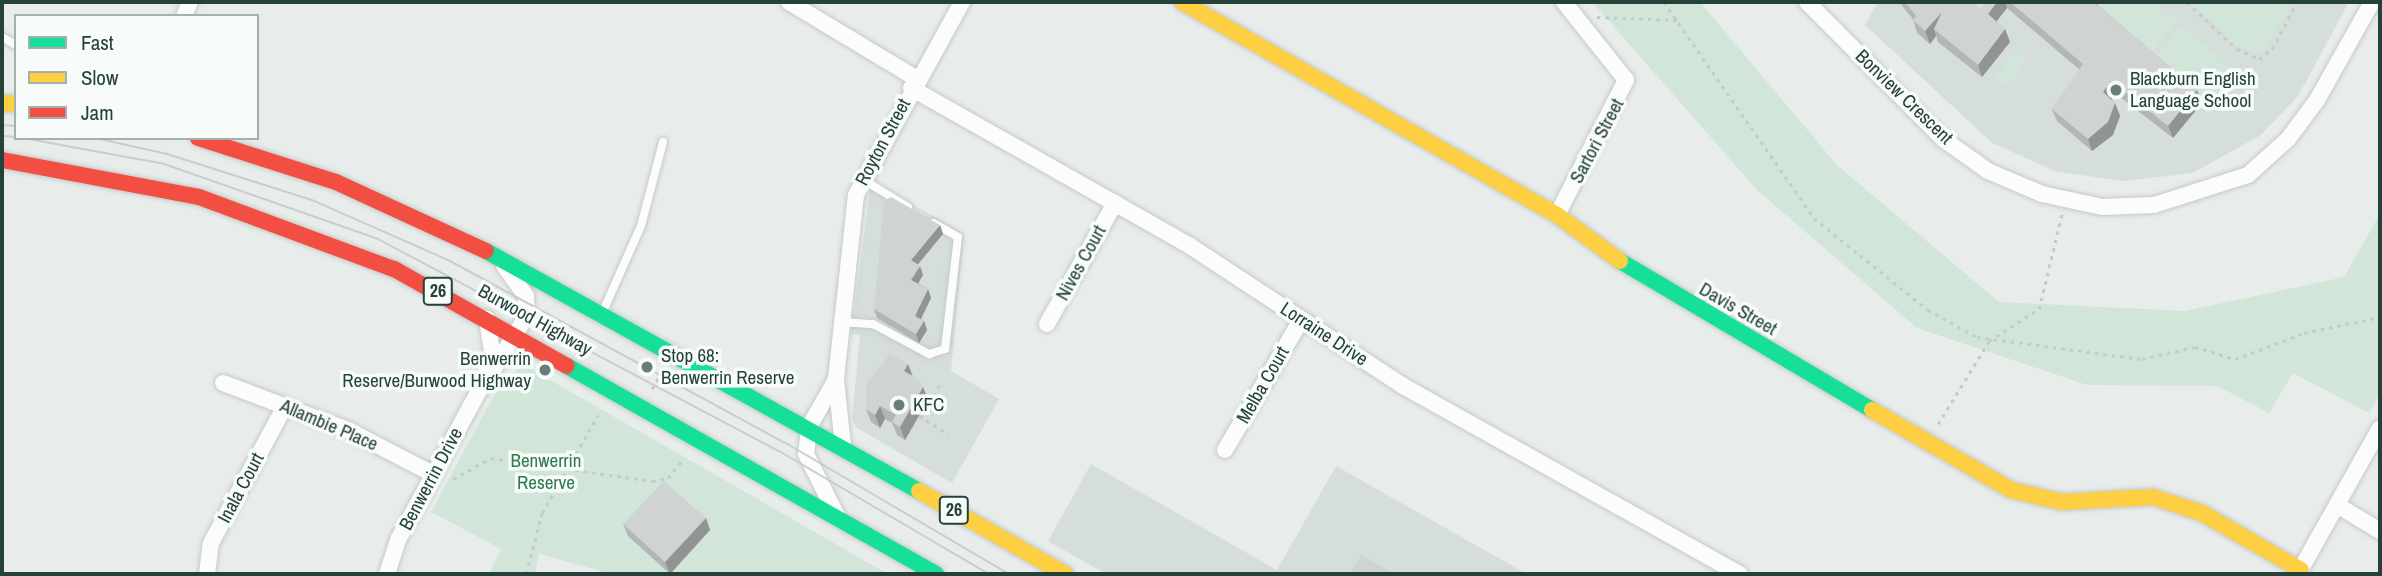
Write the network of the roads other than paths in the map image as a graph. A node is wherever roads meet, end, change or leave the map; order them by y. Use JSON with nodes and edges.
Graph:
{"nodes":[{"id":1,"x":789,"y":2,"type":"edge"},
{"id":2,"x":962,"y":2,"type":"edge"},
{"id":3,"x":1182,"y":2,"type":"edge"},
{"id":4,"x":1564,"y":2,"type":"edge"},
{"id":5,"x":1807,"y":2,"type":"edge"},
{"id":6,"x":2372,"y":2,"type":"edge"},
{"id":7,"x":914,"y":83,"type":"junction"},
{"id":8,"x":204,"y":140,"type":"edge"},
{"id":9,"x":663,"y":142,"type":"dead end"},
{"id":10,"x":2,"y":160,"type":"edge"},
{"id":11,"x":862,"y":179,"type":"junction"},
{"id":12,"x":1115,"y":203,"type":"junction"},
{"id":13,"x":915,"y":211,"type":"edge"},
{"id":14,"x":1557,"y":215,"type":"junction"},
{"id":15,"x":926,"y":218,"type":"edge"},
{"id":16,"x":499,"y":257,"type":"junction"},
{"id":17,"x":603,"y":312,"type":"junction"},
{"id":18,"x":487,"y":316,"type":"junction"},
{"id":19,"x":1301,"y":320,"type":"junction"},
{"id":20,"x":842,"y":321,"type":"junction"},
{"id":21,"x":1047,"y":324,"type":"dead end"},
{"id":22,"x":519,"y":335,"type":"junction"},
{"id":23,"x":836,"y":379,"type":"junction"},
{"id":24,"x":223,"y":383,"type":"dead end"},
{"id":25,"x":482,"y":385,"type":"junction"},
{"id":26,"x":285,"y":406,"type":"junction"},
{"id":27,"x":809,"y":427,"type":"junction"},
{"id":28,"x":2380,"y":428,"type":"edge"},
{"id":29,"x":843,"y":446,"type":"junction"},
{"id":30,"x":1225,"y":450,"type":"dead end"},
{"id":31,"x":433,"y":474,"type":"junction"},
{"id":32,"x":2337,"y":505,"type":"junction"},
{"id":33,"x":837,"y":516,"type":"junction"},
{"id":34,"x":2380,"y":531,"type":"edge"},
{"id":35,"x":2299,"y":572,"type":"edge"},
{"id":36,"x":206,"y":574,"type":"edge"},
{"id":37,"x":387,"y":574,"type":"edge"},
{"id":38,"x":936,"y":574,"type":"edge"},
{"id":39,"x":1065,"y":574,"type":"edge"},
{"id":40,"x":1740,"y":574,"type":"edge"}],
"edges":[{"from":1,"to":7,"type":"street","name":"Lorraine Drive"},
{"from":2,"to":7,"type":"street","name":"Royton Street"},
{"from":3,"to":14,"type":"main road","name":"Davis Street"},
{"from":4,"to":14,"type":"street","name":"Sartori Street"},
{"from":5,"to":6,"type":"street","name":"Bonview Crescent"},
{"from":7,"to":11,"type":"street","name":"Royton Street"},
{"from":7,"to":12,"type":"street","name":"Lorraine Drive"},
{"from":8,"to":16,"type":"main road","name":"Burwood Highway","number":"26"},
{"from":9,"to":17,"type":"lane"},
{"from":10,"to":18,"type":"main road","name":"Burwood Highway","number":"26"},
{"from":11,"to":13,"type":"lane"},
{"from":11,"to":20,"type":"street","name":"Royton Street"},
{"from":12,"to":19,"type":"street","name":"Lorraine Drive"},
{"from":12,"to":21,"type":"street","name":"Nives Court"},
{"from":14,"to":35,"type":"main road","name":"Davis Street"},
{"from":15,"to":20,"type":"lane"},
{"from":16,"to":17,"type":"main road","name":"Burwood Highway","number":"26"},
{"from":16,"to":22,"type":"street","name":"Benwerrin Drive"},
{"from":17,"to":27,"type":"main road","name":"Burwood Highway","number":"26"},
{"from":18,"to":22,"type":"main road","name":"Burwood Highway","number":"26"},
{"from":18,"to":25,"type":"street","name":"Benwerrin Drive"},
{"from":19,"to":30,"type":"street","name":"Melba Court"},
{"from":19,"to":40,"type":"street","name":"Lorraine Drive"},
{"from":20,"to":23,"type":"street","name":"Royton Street"},
{"from":22,"to":25,"type":"street","name":"Benwerrin Drive"},
{"from":22,"to":33,"type":"main road","name":"Burwood Highway","number":"26"},
{"from":23,"to":27,"type":"street","name":"Royton Street"},
{"from":23,"to":29,"type":"street","name":"Royton Street"},
{"from":24,"to":26,"type":"street","name":"Allambie Place"},
{"from":25,"to":31,"type":"street","name":"Benwerrin Drive"},
{"from":26,"to":31,"type":"street","name":"Allambie Place"},
{"from":26,"to":36,"type":"street","name":"Inala Court"},
{"from":27,"to":29,"type":"main road","name":"Burwood Highway","number":"26"},
{"from":27,"to":33,"type":"street","name":"Royton Street"},
{"from":28,"to":32,"type":"street"},
{"from":29,"to":39,"type":"main road","name":"Burwood Highway","number":"26"},
{"from":31,"to":37,"type":"street","name":"Benwerrin Drive"},
{"from":32,"to":34,"type":"street"},
{"from":32,"to":35,"type":"street"},
{"from":33,"to":38,"type":"main road","name":"Burwood Highway","number":"26"}]}
